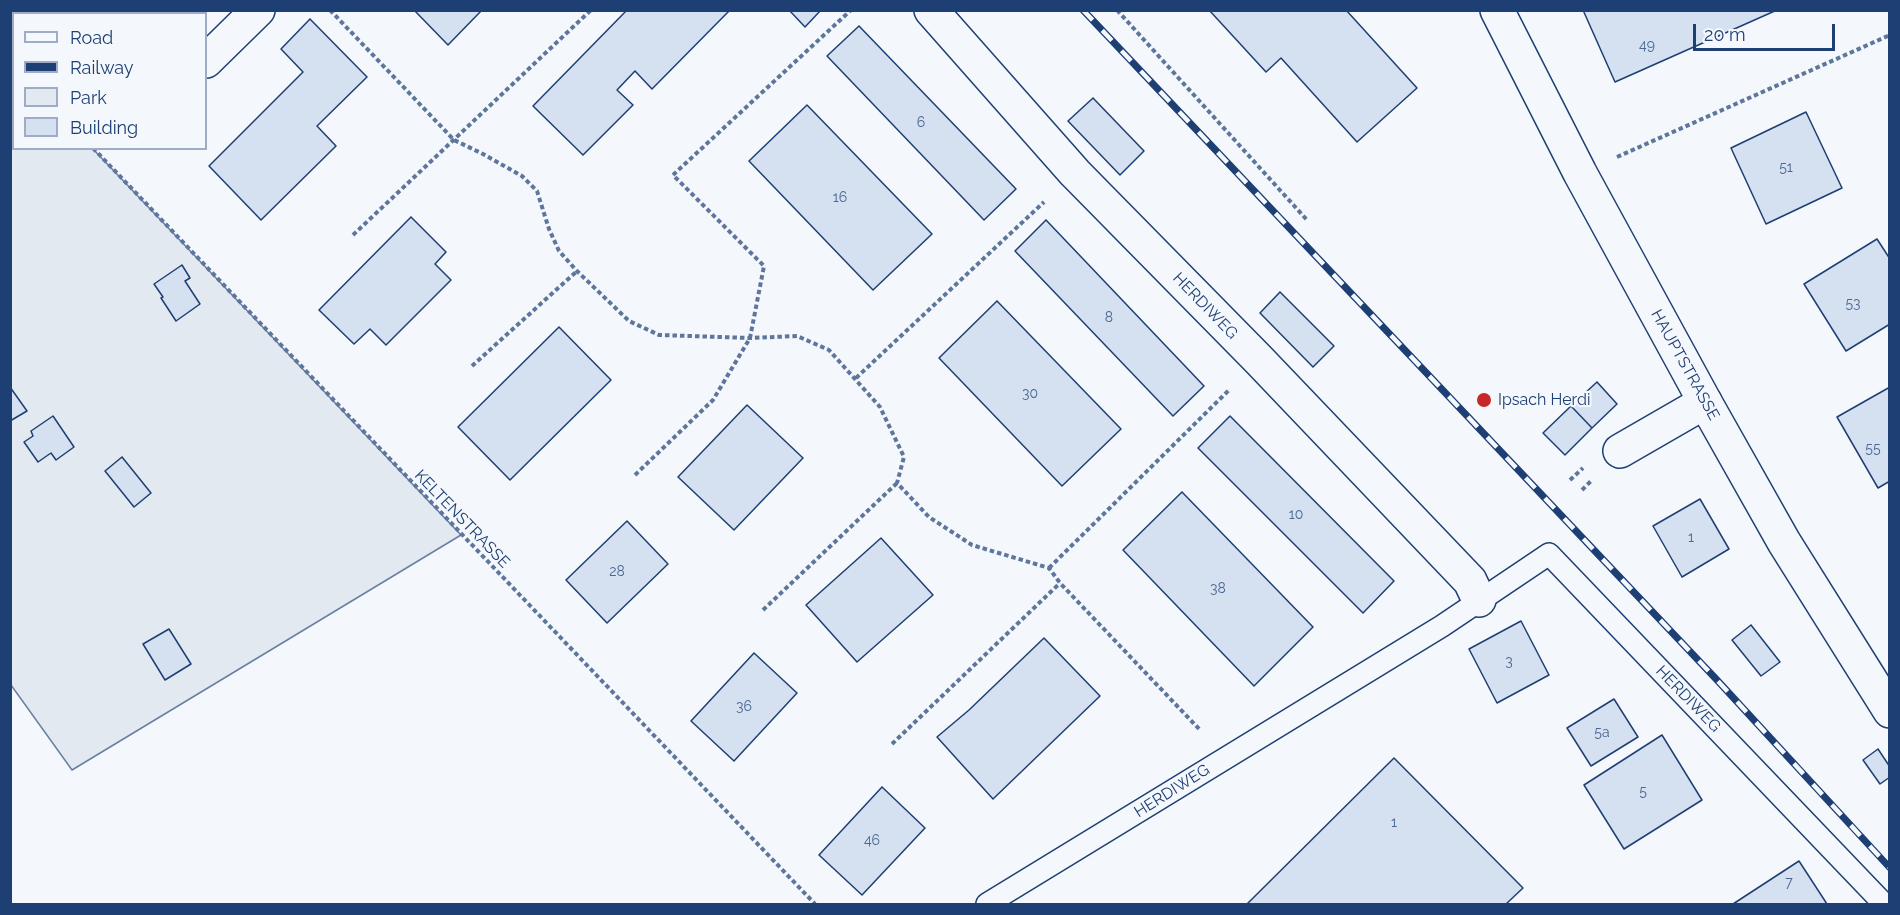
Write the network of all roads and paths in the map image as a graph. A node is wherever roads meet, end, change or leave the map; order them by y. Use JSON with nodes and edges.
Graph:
{"nodes":[{"id":1,"x":258,"y":10,"type":"edge"},
{"id":2,"x":330,"y":10,"type":"edge"},
{"id":3,"x":591,"y":10,"type":"edge"},
{"id":4,"x":851,"y":10,"type":"edge"},
{"id":5,"x":931,"y":10,"type":"edge"},
{"id":6,"x":1117,"y":10,"type":"edge"},
{"id":7,"x":1497,"y":10,"type":"edge"},
{"id":8,"x":1890,"y":35,"type":"edge"},
{"id":9,"x":207,"y":60,"type":"edge"},
{"id":10,"x":454,"y":140,"type":"junction"},
{"id":11,"x":95,"y":150,"type":"edge"},
{"id":12,"x":1075,"y":173,"type":"junction"},
{"id":13,"x":1580,"y":173,"type":"junction"},
{"id":14,"x":1307,"y":220,"type":"dead end"},
{"id":15,"x":353,"y":235,"type":"dead end"},
{"id":16,"x":577,"y":271,"type":"junction"},
{"id":17,"x":750,"y":338,"type":"junction"},
{"id":18,"x":1259,"y":360,"type":"junction"},
{"id":19,"x":472,"y":366,"type":"dead end"},
{"id":20,"x":856,"y":378,"type":"junction"},
{"id":21,"x":1705,"y":402,"type":"junction"},
{"id":22,"x":1620,"y":451,"type":"dead end"},
{"id":23,"x":635,"y":475,"type":"dead end"},
{"id":24,"x":897,"y":483,"type":"junction"},
{"id":25,"x":1049,"y":568,"type":"junction"},
{"id":26,"x":1060,"y":583,"type":"junction"},
{"id":27,"x":1479,"y":600,"type":"junction"},
{"id":28,"x":763,"y":610,"type":"dead end"},
{"id":29,"x":1890,"y":711,"type":"edge"},
{"id":30,"x":892,"y":744,"type":"dead end"},
{"id":31,"x":1226,"y":758,"type":"junction"},
{"id":32,"x":815,"y":904,"type":"edge"},
{"id":33,"x":987,"y":904,"type":"edge"},
{"id":34,"x":1884,"y":904,"type":"edge"}],
"edges":[{"from":1,"to":9,"type":"street"},
{"from":2,"to":10,"type":"path"},
{"from":3,"to":10,"type":"path"},
{"from":4,"to":17,"type":"path"},
{"from":5,"to":12,"type":"street","name":"HERDIWEG"},
{"from":6,"to":14,"type":"path"},
{"from":7,"to":13,"type":"street","name":"HAUPTSTRASSE"},
{"from":8,"to":13,"type":"path"},
{"from":10,"to":15,"type":"path"},
{"from":10,"to":16,"type":"path"},
{"from":11,"to":32,"type":"path","name":"KELTENSTRASSE"},
{"from":12,"to":18,"type":"street","name":"HERDIWEG"},
{"from":12,"to":20,"type":"path"},
{"from":13,"to":21,"type":"street","name":"HAUPTSTRASSE"},
{"from":16,"to":17,"type":"path"},
{"from":16,"to":19,"type":"path"},
{"from":17,"to":20,"type":"path"},
{"from":17,"to":23,"type":"path"},
{"from":18,"to":25,"type":"path"},
{"from":18,"to":27,"type":"street","name":"HERDIWEG"},
{"from":20,"to":24,"type":"path"},
{"from":21,"to":22,"type":"street"},
{"from":21,"to":29,"type":"street","name":"HAUPTSTRASSE"},
{"from":24,"to":25,"type":"path"},
{"from":24,"to":28,"type":"path"},
{"from":25,"to":26,"type":"path"},
{"from":26,"to":30,"type":"path"},
{"from":26,"to":31,"type":"path"},
{"from":27,"to":31,"type":"lane","name":"HERDIWEG"},
{"from":27,"to":34,"type":"lane","name":"HERDIWEG"},
{"from":31,"to":33,"type":"lane","name":"HERDIWEG"}]}
